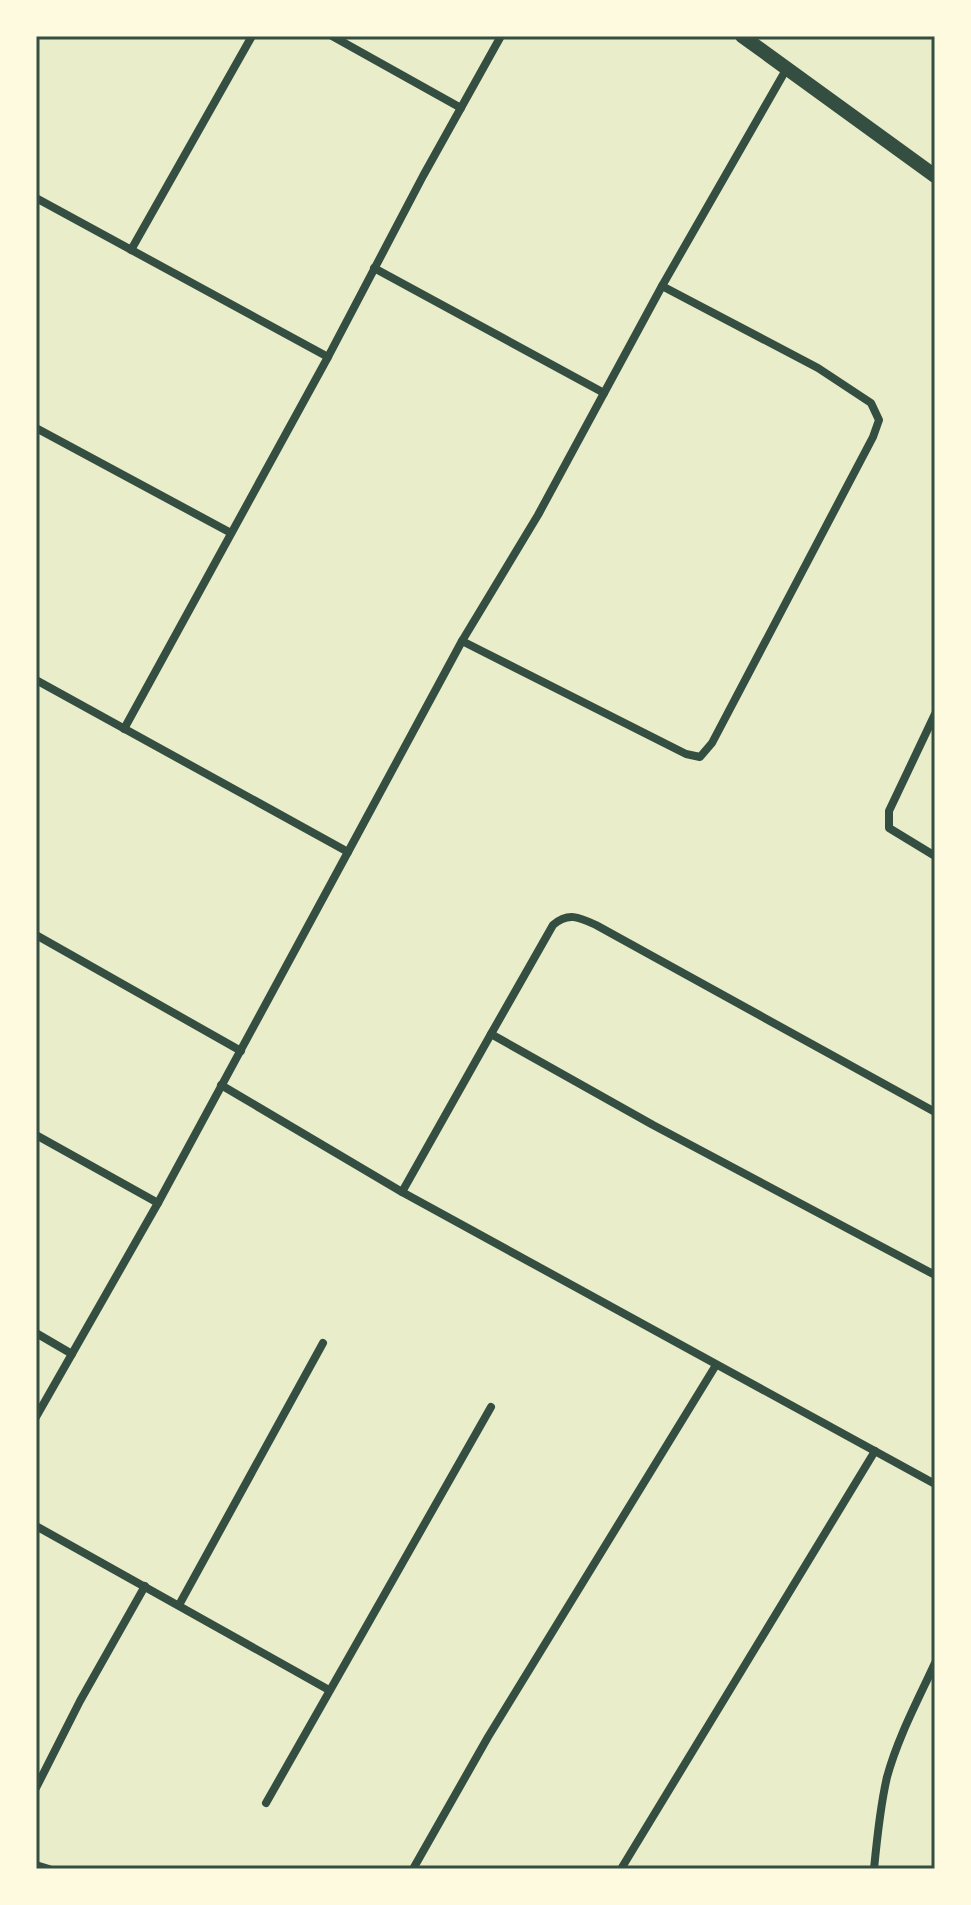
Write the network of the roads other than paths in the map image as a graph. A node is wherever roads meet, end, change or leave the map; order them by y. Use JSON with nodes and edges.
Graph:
{"nodes":[{"id":1,"x":252,"y":36,"type":"edge"},
{"id":2,"x":332,"y":36,"type":"edge"},
{"id":3,"x":501,"y":36,"type":"edge"},
{"id":4,"x":742,"y":36,"type":"edge"},
{"id":5,"x":787,"y":68,"type":"junction"},
{"id":6,"x":461,"y":108,"type":"junction"},
{"id":7,"x":935,"y":174,"type":"edge"},
{"id":8,"x":36,"y":198,"type":"edge"},
{"id":9,"x":131,"y":250,"type":"junction"},
{"id":10,"x":374,"y":268,"type":"junction"},
{"id":11,"x":662,"y":286,"type":"junction"},
{"id":12,"x":328,"y":357,"type":"junction"},
{"id":13,"x":604,"y":393,"type":"junction"},
{"id":14,"x":36,"y":428,"type":"edge"},
{"id":15,"x":231,"y":533,"type":"junction"},
{"id":16,"x":462,"y":641,"type":"junction"},
{"id":17,"x":36,"y":680,"type":"edge"},
{"id":18,"x":935,"y":714,"type":"edge"},
{"id":19,"x":124,"y":729,"type":"junction"},
{"id":20,"x":348,"y":852,"type":"junction"},
{"id":21,"x":935,"y":856,"type":"edge"},
{"id":22,"x":36,"y":935,"type":"edge"},
{"id":23,"x":491,"y":1034,"type":"junction"},
{"id":24,"x":241,"y":1051,"type":"junction"},
{"id":25,"x":221,"y":1085,"type":"junction"},
{"id":26,"x":935,"y":1112,"type":"edge"},
{"id":27,"x":36,"y":1135,"type":"edge"},
{"id":28,"x":402,"y":1192,"type":"junction"},
{"id":29,"x":158,"y":1203,"type":"junction"},
{"id":30,"x":935,"y":1275,"type":"edge"},
{"id":31,"x":36,"y":1333,"type":"edge"},
{"id":32,"x":323,"y":1343,"type":"dead end"},
{"id":33,"x":72,"y":1354,"type":"junction"},
{"id":34,"x":716,"y":1365,"type":"junction"},
{"id":35,"x":491,"y":1407,"type":"dead end"},
{"id":36,"x":36,"y":1417,"type":"edge"},
{"id":37,"x":875,"y":1451,"type":"junction"},
{"id":38,"x":935,"y":1484,"type":"edge"},
{"id":39,"x":36,"y":1526,"type":"edge"},
{"id":40,"x":145,"y":1586,"type":"junction"},
{"id":41,"x":179,"y":1605,"type":"junction"},
{"id":42,"x":935,"y":1663,"type":"edge"},
{"id":43,"x":329,"y":1690,"type":"junction"},
{"id":44,"x":36,"y":1788,"type":"edge"},
{"id":45,"x":266,"y":1803,"type":"dead end"},
{"id":46,"x":36,"y":1865,"type":"edge"},
{"id":47,"x":49,"y":1869,"type":"edge"},
{"id":48,"x":413,"y":1869,"type":"edge"},
{"id":49,"x":621,"y":1869,"type":"edge"},
{"id":50,"x":874,"y":1869,"type":"edge"}],
"edges":[{"from":1,"to":9,"type":"street"},
{"from":2,"to":6,"type":"street"},
{"from":3,"to":6,"type":"street"},
{"from":4,"to":5,"type":"street"},
{"from":5,"to":7,"type":"street"},
{"from":5,"to":11,"type":"street"},
{"from":6,"to":10,"type":"street"},
{"from":8,"to":9,"type":"street"},
{"from":9,"to":12,"type":"street"},
{"from":10,"to":12,"type":"street"},
{"from":10,"to":13,"type":"street"},
{"from":11,"to":13,"type":"street"},
{"from":11,"to":16,"type":"street"},
{"from":12,"to":15,"type":"street"},
{"from":13,"to":16,"type":"street"},
{"from":14,"to":15,"type":"street"},
{"from":15,"to":19,"type":"street"},
{"from":16,"to":20,"type":"street"},
{"from":17,"to":19,"type":"street"},
{"from":18,"to":21,"type":"street"},
{"from":19,"to":20,"type":"street"},
{"from":20,"to":24,"type":"street"},
{"from":22,"to":24,"type":"street"},
{"from":23,"to":26,"type":"street"},
{"from":23,"to":28,"type":"street"},
{"from":23,"to":30,"type":"street"},
{"from":24,"to":25,"type":"street"},
{"from":25,"to":28,"type":"street"},
{"from":25,"to":29,"type":"street"},
{"from":27,"to":29,"type":"street"},
{"from":28,"to":34,"type":"street"},
{"from":29,"to":33,"type":"street"},
{"from":31,"to":33,"type":"street"},
{"from":32,"to":41,"type":"street"},
{"from":33,"to":36,"type":"street"},
{"from":34,"to":37,"type":"street"},
{"from":34,"to":48,"type":"street"},
{"from":35,"to":43,"type":"street"},
{"from":37,"to":38,"type":"street"},
{"from":37,"to":49,"type":"street"},
{"from":39,"to":40,"type":"street"},
{"from":40,"to":41,"type":"street"},
{"from":40,"to":44,"type":"street"},
{"from":41,"to":43,"type":"street"},
{"from":42,"to":50,"type":"street"},
{"from":43,"to":45,"type":"street"},
{"from":46,"to":47,"type":"street"}]}
